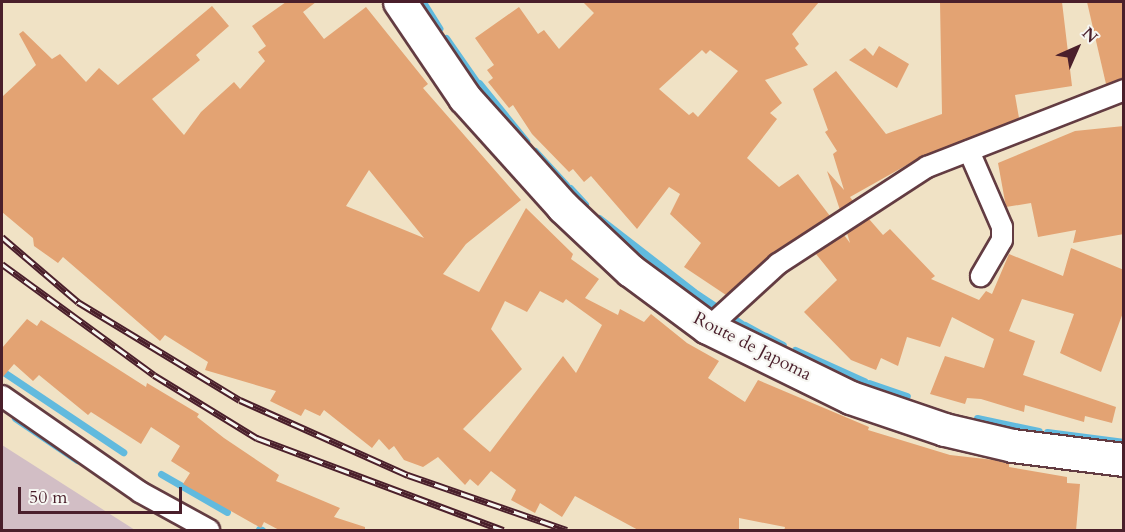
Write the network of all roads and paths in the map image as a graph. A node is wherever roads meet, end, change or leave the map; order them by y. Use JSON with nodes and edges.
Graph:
{"nodes":[{"id":1,"x":400,"y":2,"type":"edge"},
{"id":2,"x":1124,"y":90,"type":"edge"},
{"id":3,"x":969,"y":151,"type":"junction"},
{"id":4,"x":981,"y":276,"type":"dead end"},
{"id":5,"x":708,"y":328,"type":"junction"},
{"id":6,"x":2,"y":396,"type":"edge"},
{"id":7,"x":1124,"y":460,"type":"edge"},
{"id":8,"x":209,"y":531,"type":"edge"}],
"edges":[{"from":1,"to":5,"type":"main road","name":"Route de Japoma"},
{"from":2,"to":3,"type":"street"},
{"from":3,"to":4,"type":"street"},
{"from":3,"to":5,"type":"street"},
{"from":5,"to":7,"type":"main road","name":"Route de Japoma"},
{"from":6,"to":8,"type":"street"}]}
